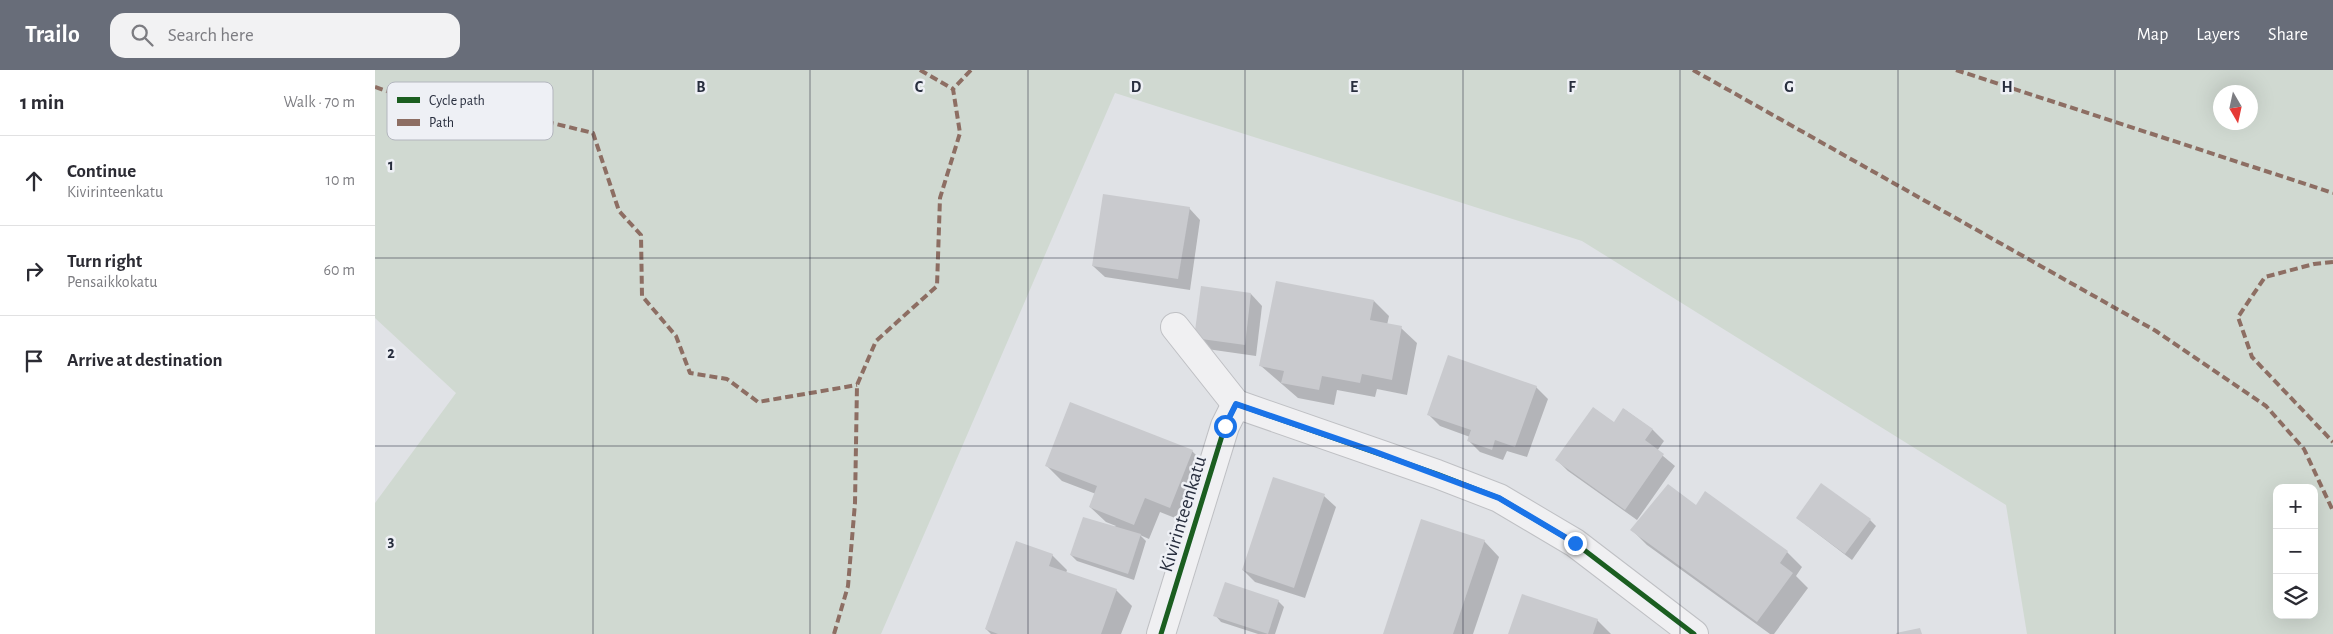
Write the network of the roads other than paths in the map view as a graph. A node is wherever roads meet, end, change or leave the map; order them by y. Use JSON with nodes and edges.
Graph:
{"nodes":[{"id":1,"x":1175,"y":327,"type":"dead end"},
{"id":2,"x":1236,"y":404,"type":"junction"},
{"id":3,"x":1161,"y":634,"type":"edge"},
{"id":4,"x":1694,"y":634,"type":"edge"}],
"edges":[{"from":1,"to":2,"type":"street"},
{"from":2,"to":3,"type":"street","name":"Kivirinteenkatu"},
{"from":2,"to":4,"type":"street"}]}
